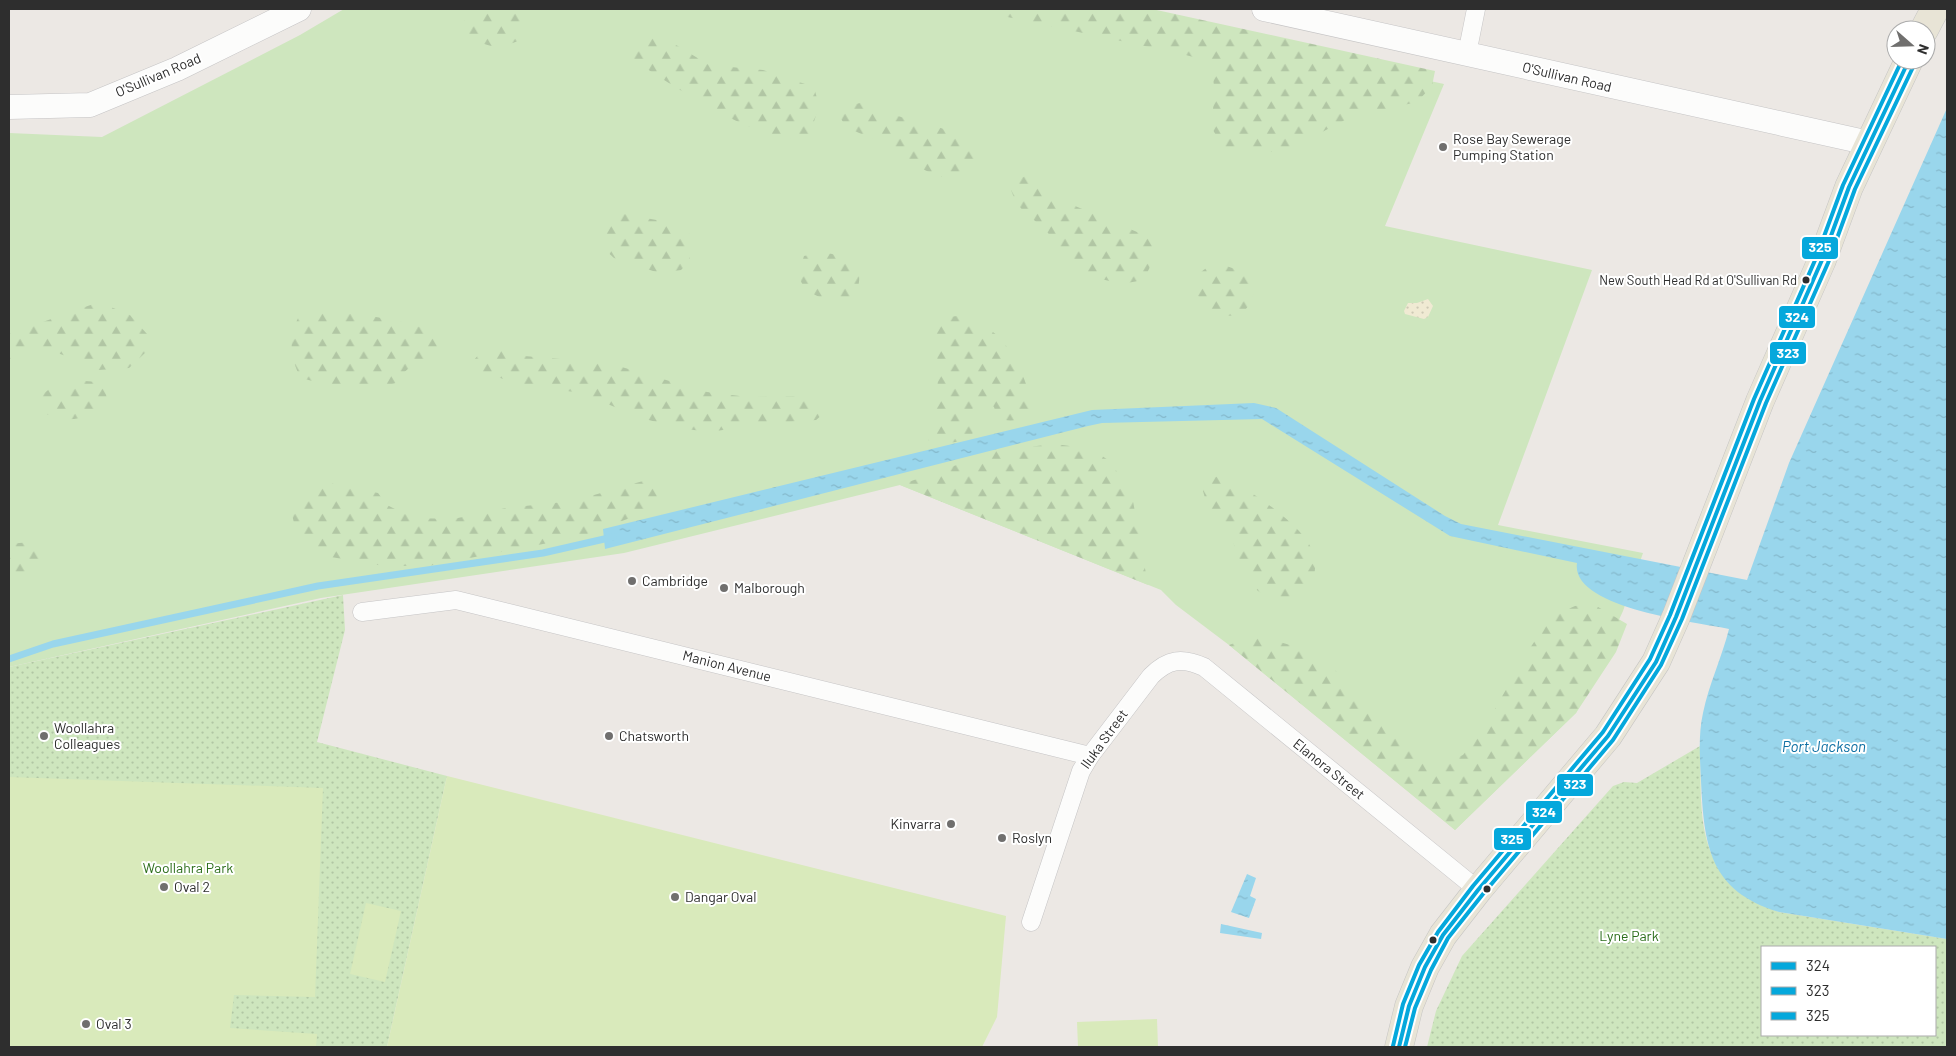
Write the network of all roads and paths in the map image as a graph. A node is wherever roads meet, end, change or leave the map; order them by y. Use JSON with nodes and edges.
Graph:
{"nodes":[{"id":1,"x":298,"y":9,"type":"edge"},
{"id":2,"x":1264,"y":9,"type":"edge"},
{"id":3,"x":1476,"y":9,"type":"edge"},
{"id":4,"x":1467,"y":54,"type":"junction"},
{"id":5,"x":1904,"y":70,"type":"edge"},
{"id":6,"x":9,"y":107,"type":"edge"},
{"id":7,"x":1869,"y":143,"type":"junction"},
{"id":8,"x":362,"y":612,"type":"dead end"},
{"id":9,"x":1176,"y":660,"type":"joint"},
{"id":10,"x":1090,"y":756,"type":"junction"},
{"id":11,"x":1478,"y":890,"type":"junction"},
{"id":12,"x":1030,"y":922,"type":"dead end"},
{"id":13,"x":1399,"y":1047,"type":"edge"}],
"edges":[{"from":1,"to":6,"type":"main road","name":"O'Sullivan Road"},
{"from":2,"to":4,"type":"main road","name":"O'Sullivan Road"},
{"from":3,"to":4,"type":"street"},
{"from":4,"to":7,"type":"main road","name":"O'Sullivan Road"},
{"from":5,"to":7,"type":"main road"},
{"from":7,"to":11,"type":"main road"},
{"from":8,"to":10,"type":"street","name":"Manion Avenue"},
{"from":9,"to":10,"type":"street","name":"Iluka Street"},
{"from":9,"to":11,"type":"street","name":"Elanora Street"},
{"from":10,"to":12,"type":"street","name":"Iluka Street"},
{"from":11,"to":13,"type":"main road"}]}
